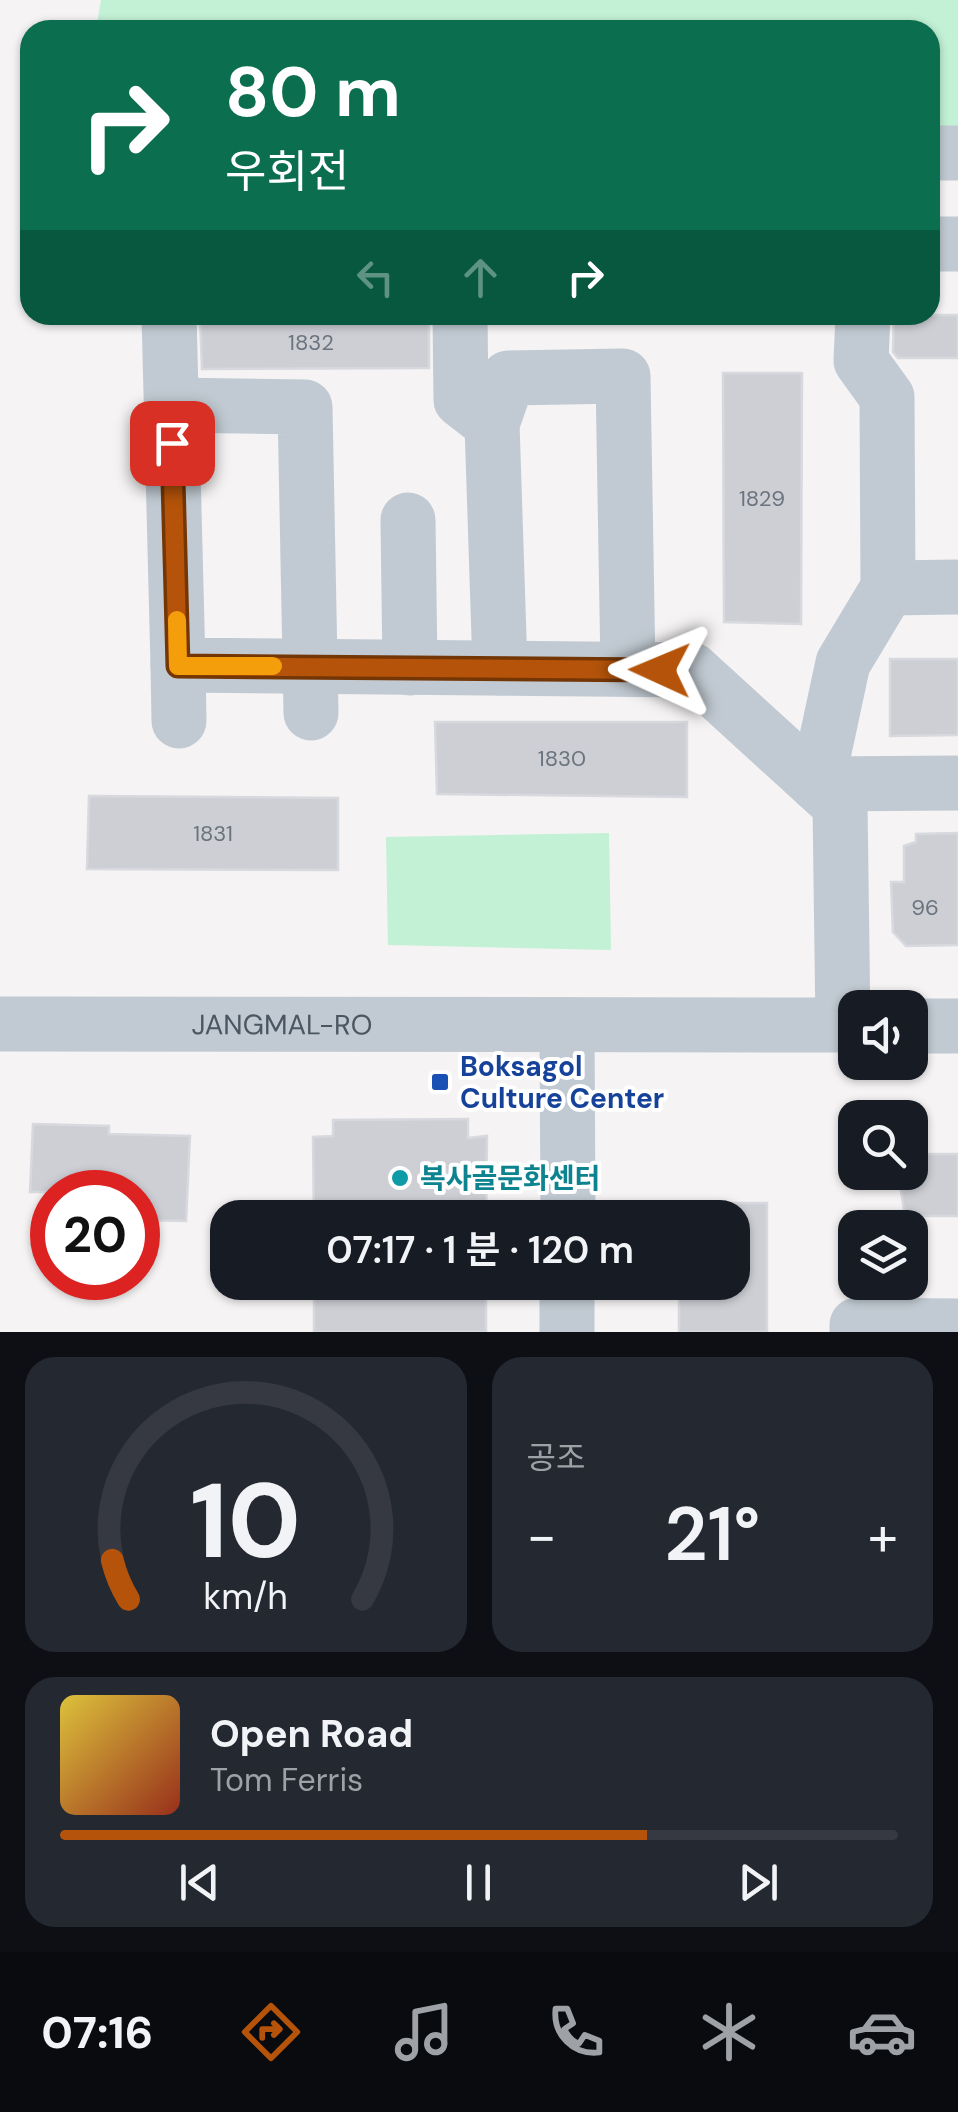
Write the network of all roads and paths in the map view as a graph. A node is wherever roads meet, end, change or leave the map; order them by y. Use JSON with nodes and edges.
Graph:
{"nodes":[{"id":1,"x":169,"y":325,"type":"edge"},
{"id":2,"x":460,"y":325,"type":"edge"},
{"id":3,"x":863,"y":325,"type":"edge"},
{"id":4,"x":170,"y":406,"type":"junction"},
{"id":5,"x":492,"y":424,"type":"junction"},
{"id":6,"x":408,"y":520,"type":"dead end"},
{"id":7,"x":958,"y":587,"type":"edge"},
{"id":8,"x":888,"y":588,"type":"junction"},
{"id":9,"x":178,"y":666,"type":"junction"},
{"id":10,"x":410,"y":668,"type":"junction"},
{"id":11,"x":500,"y":668,"type":"junction"},
{"id":12,"x":628,"y":669,"type":"junction"},
{"id":13,"x":310,"y":690,"type":"junction"},
{"id":14,"x":179,"y":720,"type":"dead end"},
{"id":15,"x":958,"y":783,"type":"edge"},
{"id":16,"x":817,"y":784,"type":"junction"},
{"id":17,"x":848,"y":990,"type":"edge"},
{"id":18,"x":0,"y":1024,"type":"edge"},
{"id":19,"x":568,"y":1026,"type":"junction"},
{"id":20,"x":838,"y":1026,"type":"edge"},
{"id":21,"x":928,"y":1026,"type":"edge"},
{"id":22,"x":958,"y":1026,"type":"edge"},
{"id":23,"x":568,"y":1200,"type":"edge"},
{"id":24,"x":568,"y":1300,"type":"edge"},
{"id":25,"x":958,"y":1326,"type":"edge"},
{"id":26,"x":567,"y":1332,"type":"edge"},
{"id":27,"x":857,"y":1332,"type":"edge"}],
"edges":[{"from":1,"to":4,"type":"street"},
{"from":2,"to":5,"type":"street"},
{"from":3,"to":8,"type":"street"},
{"from":4,"to":9,"type":"street"},
{"from":4,"to":13,"type":"street"},
{"from":5,"to":11,"type":"street"},
{"from":5,"to":12,"type":"street"},
{"from":6,"to":10,"type":"street"},
{"from":7,"to":8,"type":"street"},
{"from":8,"to":16,"type":"street"},
{"from":9,"to":13,"type":"street"},
{"from":9,"to":14,"type":"street"},
{"from":10,"to":11,"type":"street"},
{"from":10,"to":13,"type":"street"},
{"from":11,"to":12,"type":"street"},
{"from":12,"to":16,"type":"street"},
{"from":15,"to":16,"type":"street"},
{"from":16,"to":17,"type":"street"},
{"from":18,"to":19,"type":"street","name":"JANGMAL-RO"},
{"from":19,"to":20,"type":"street","name":"JANGMAL-RO"},
{"from":19,"to":23,"type":"street"},
{"from":21,"to":22,"type":"street"},
{"from":24,"to":26,"type":"street"},
{"from":25,"to":27,"type":"street"}]}
